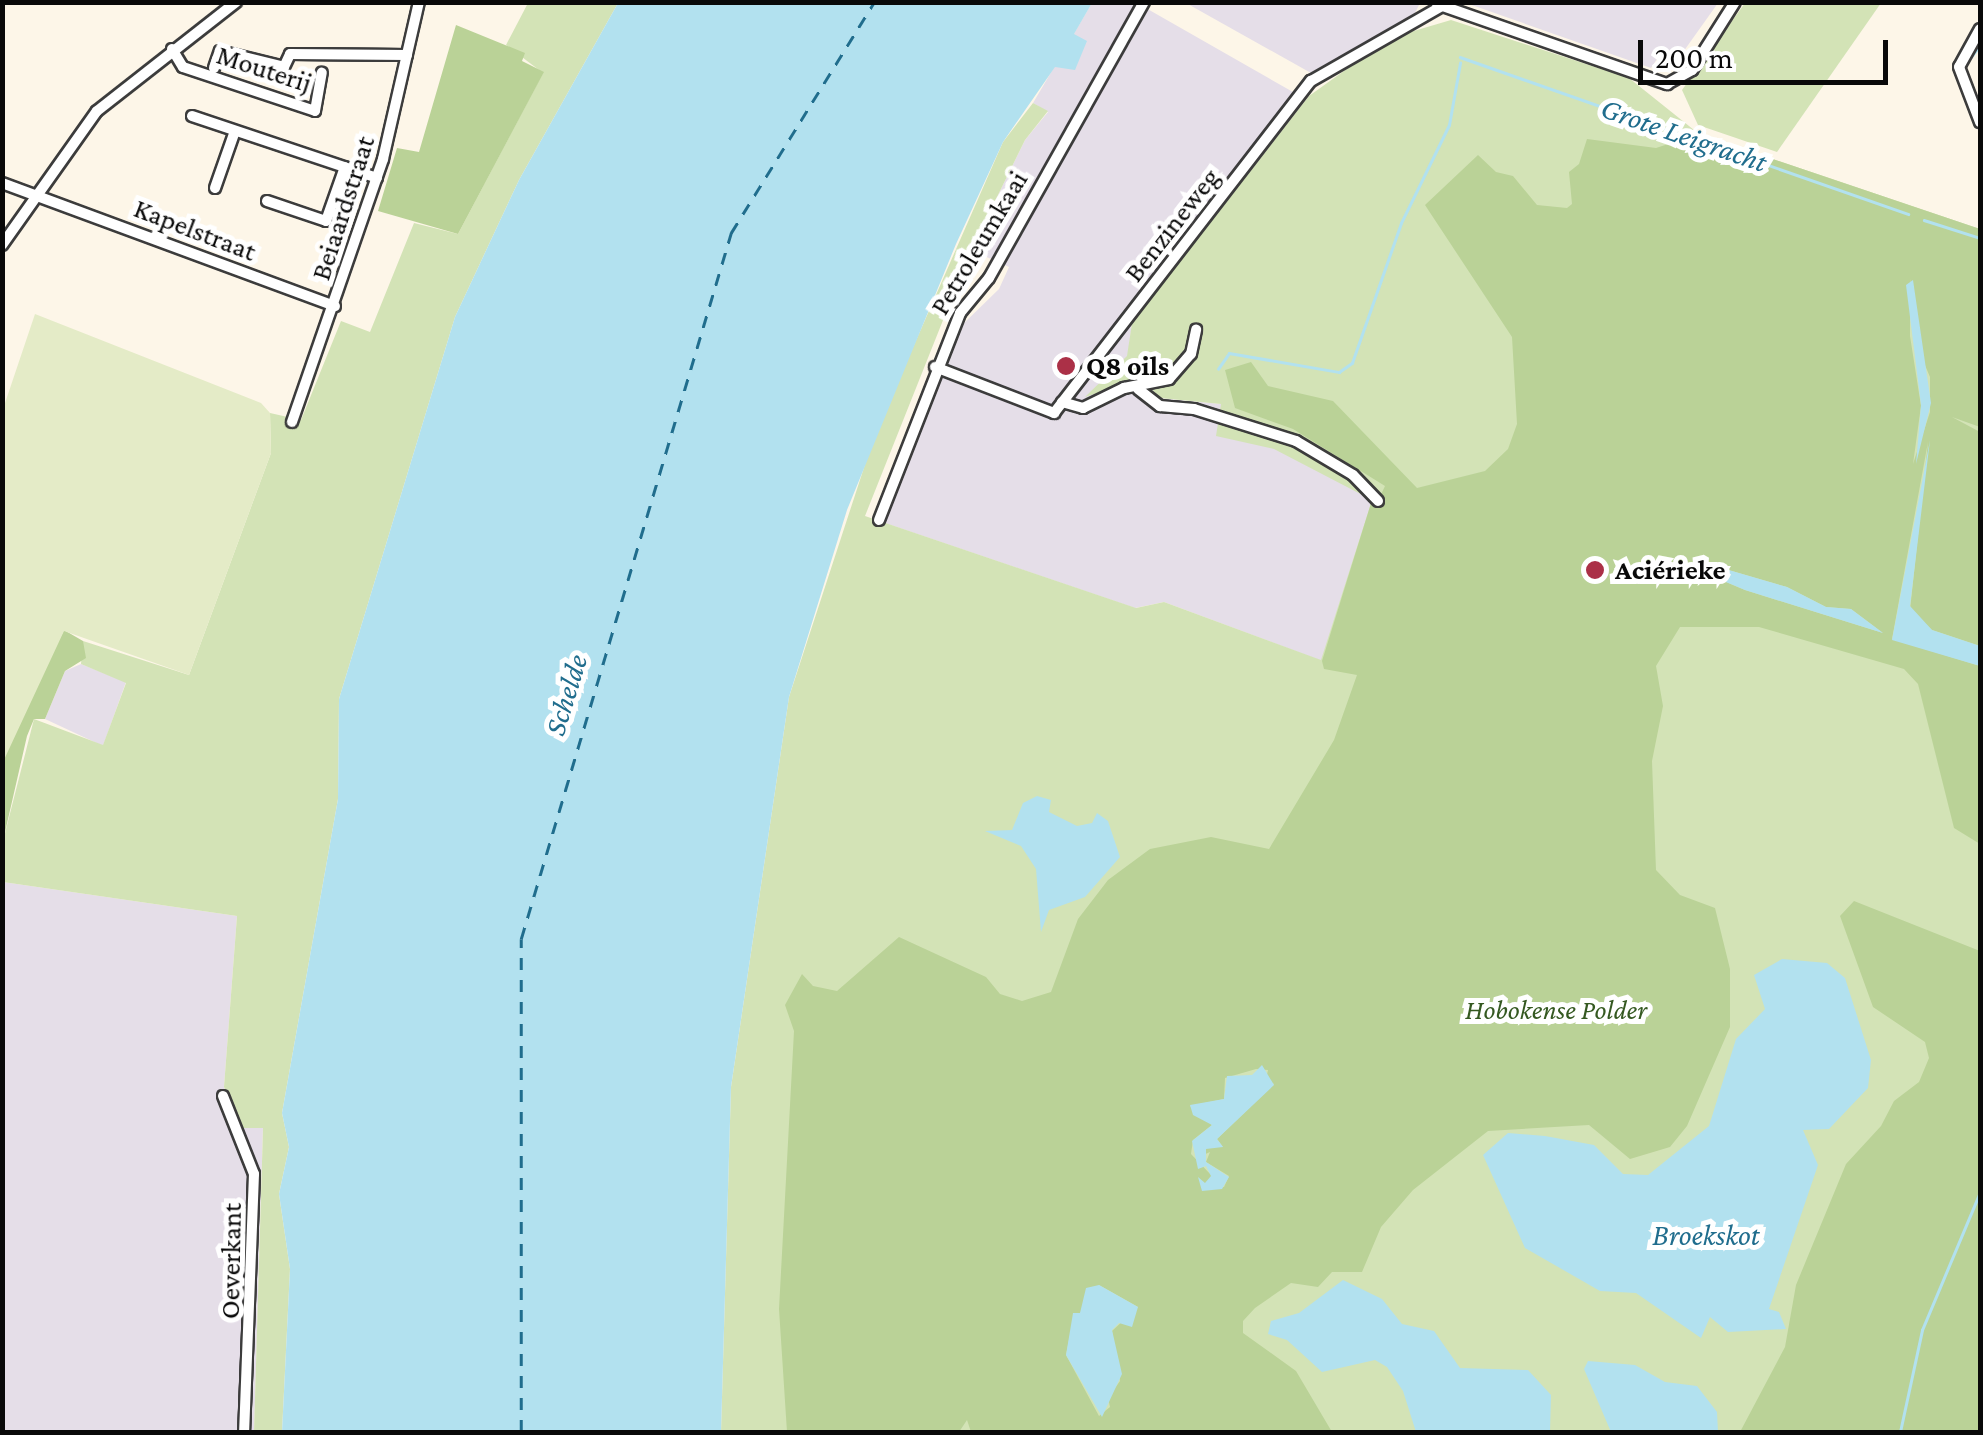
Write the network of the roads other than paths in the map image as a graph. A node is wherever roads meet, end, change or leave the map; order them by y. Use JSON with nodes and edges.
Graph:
{"nodes":[{"id":1,"x":236,"y":2,"type":"edge"},
{"id":2,"x":420,"y":2,"type":"edge"},
{"id":3,"x":1144,"y":2,"type":"edge"},
{"id":4,"x":1734,"y":2,"type":"edge"},
{"id":5,"x":1437,"y":4,"type":"edge"},
{"id":6,"x":1980,"y":29,"type":"edge"},
{"id":7,"x":172,"y":49,"type":"junction"},
{"id":8,"x":407,"y":56,"type":"junction"},
{"id":9,"x":214,"y":68,"type":"dead end"},
{"id":10,"x":322,"y":73,"type":"dead end"},
{"id":11,"x":192,"y":116,"type":"dead end"},
{"id":12,"x":1980,"y":122,"type":"edge"},
{"id":13,"x":235,"y":131,"type":"junction"},
{"id":14,"x":346,"y":167,"type":"junction"},
{"id":15,"x":377,"y":178,"type":"junction"},
{"id":16,"x":2,"y":183,"type":"edge"},
{"id":17,"x":215,"y":188,"type":"dead end"},
{"id":18,"x":39,"y":194,"type":"junction"},
{"id":19,"x":267,"y":200,"type":"dead end"},
{"id":20,"x":2,"y":245,"type":"edge"},
{"id":21,"x":335,"y":306,"type":"junction"},
{"id":22,"x":1196,"y":330,"type":"dead end"},
{"id":23,"x":935,"y":367,"type":"junction"},
{"id":24,"x":1138,"y":390,"type":"junction"},
{"id":25,"x":1062,"y":402,"type":"junction"},
{"id":26,"x":292,"y":422,"type":"dead end"},
{"id":27,"x":1378,"y":502,"type":"dead end"},
{"id":28,"x":879,"y":520,"type":"dead end"},
{"id":29,"x":223,"y":1096,"type":"dead end"},
{"id":30,"x":244,"y":1432,"type":"edge"}],
"edges":[{"from":1,"to":7,"type":"street"},
{"from":2,"to":8,"type":"street","name":"Beiaardstraat"},
{"from":3,"to":23,"type":"street","name":"Petroleumkaai"},
{"from":4,"to":5,"type":"street"},
{"from":5,"to":25,"type":"street","name":"Benzineweg"},
{"from":6,"to":12,"type":"street"},
{"from":7,"to":10,"type":"street","name":"Mouterij"},
{"from":7,"to":18,"type":"street"},
{"from":8,"to":9,"type":"street"},
{"from":8,"to":15,"type":"street","name":"Beiaardstraat"},
{"from":11,"to":13,"type":"street"},
{"from":13,"to":14,"type":"street"},
{"from":13,"to":17,"type":"street"},
{"from":14,"to":15,"type":"street"},
{"from":14,"to":19,"type":"street","name":"Beiaardstraat"},
{"from":15,"to":21,"type":"street","name":"Beiaardstraat"},
{"from":16,"to":18,"type":"street","name":"Kapelstraat"},
{"from":18,"to":20,"type":"street"},
{"from":18,"to":21,"type":"street","name":"Kapelstraat"},
{"from":21,"to":26,"type":"street","name":"Beiaardstraat"},
{"from":22,"to":24,"type":"street"},
{"from":23,"to":25,"type":"street"},
{"from":23,"to":28,"type":"street","name":"Petroleumkaai"},
{"from":24,"to":25,"type":"street"},
{"from":24,"to":27,"type":"street"},
{"from":29,"to":30,"type":"street","name":"Oeverkant"}]}
